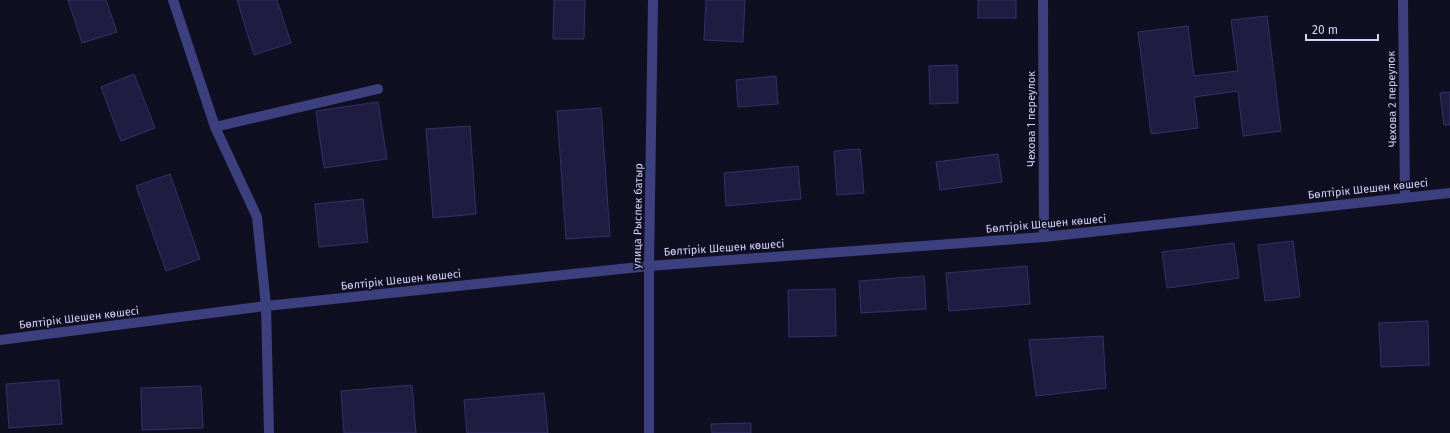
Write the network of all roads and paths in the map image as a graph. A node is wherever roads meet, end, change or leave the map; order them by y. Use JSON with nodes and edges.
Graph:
{"nodes":[{"id":1,"x":173,"y":0,"type":"edge"},
{"id":2,"x":653,"y":0,"type":"edge"},
{"id":3,"x":1043,"y":0,"type":"edge"},
{"id":4,"x":1403,"y":0,"type":"edge"},
{"id":5,"x":378,"y":89,"type":"dead end"},
{"id":6,"x":215,"y":126,"type":"junction"},
{"id":7,"x":1450,"y":193,"type":"edge"},
{"id":8,"x":1405,"y":197,"type":"junction"},
{"id":9,"x":1044,"y":237,"type":"junction"},
{"id":10,"x":649,"y":266,"type":"junction"},
{"id":11,"x":266,"y":306,"type":"junction"},
{"id":12,"x":0,"y":340,"type":"edge"},
{"id":13,"x":269,"y":433,"type":"edge"},
{"id":14,"x":649,"y":433,"type":"edge"}],
"edges":[{"from":1,"to":6,"type":"street"},
{"from":2,"to":10,"type":"street","name":"улица Рыспек батыр"},
{"from":3,"to":9,"type":"street","name":"Чехова 1 переулок"},
{"from":4,"to":8,"type":"street","name":"Чехова 2 переулок"},
{"from":5,"to":6,"type":"street"},
{"from":6,"to":11,"type":"street"},
{"from":7,"to":8,"type":"street","name":"Бөлтірік Шешен көшесі"},
{"from":8,"to":9,"type":"street","name":"Бөлтірік Шешен көшесі"},
{"from":9,"to":10,"type":"street","name":"Бөлтірік Шешен көшесі"},
{"from":10,"to":11,"type":"street","name":"Бөлтірік Шешен көшесі"},
{"from":10,"to":14,"type":"street","name":"улица Рыспек батыр"},
{"from":11,"to":12,"type":"street","name":"Бөлтірік Шешен көшесі"},
{"from":11,"to":13,"type":"street"}]}
